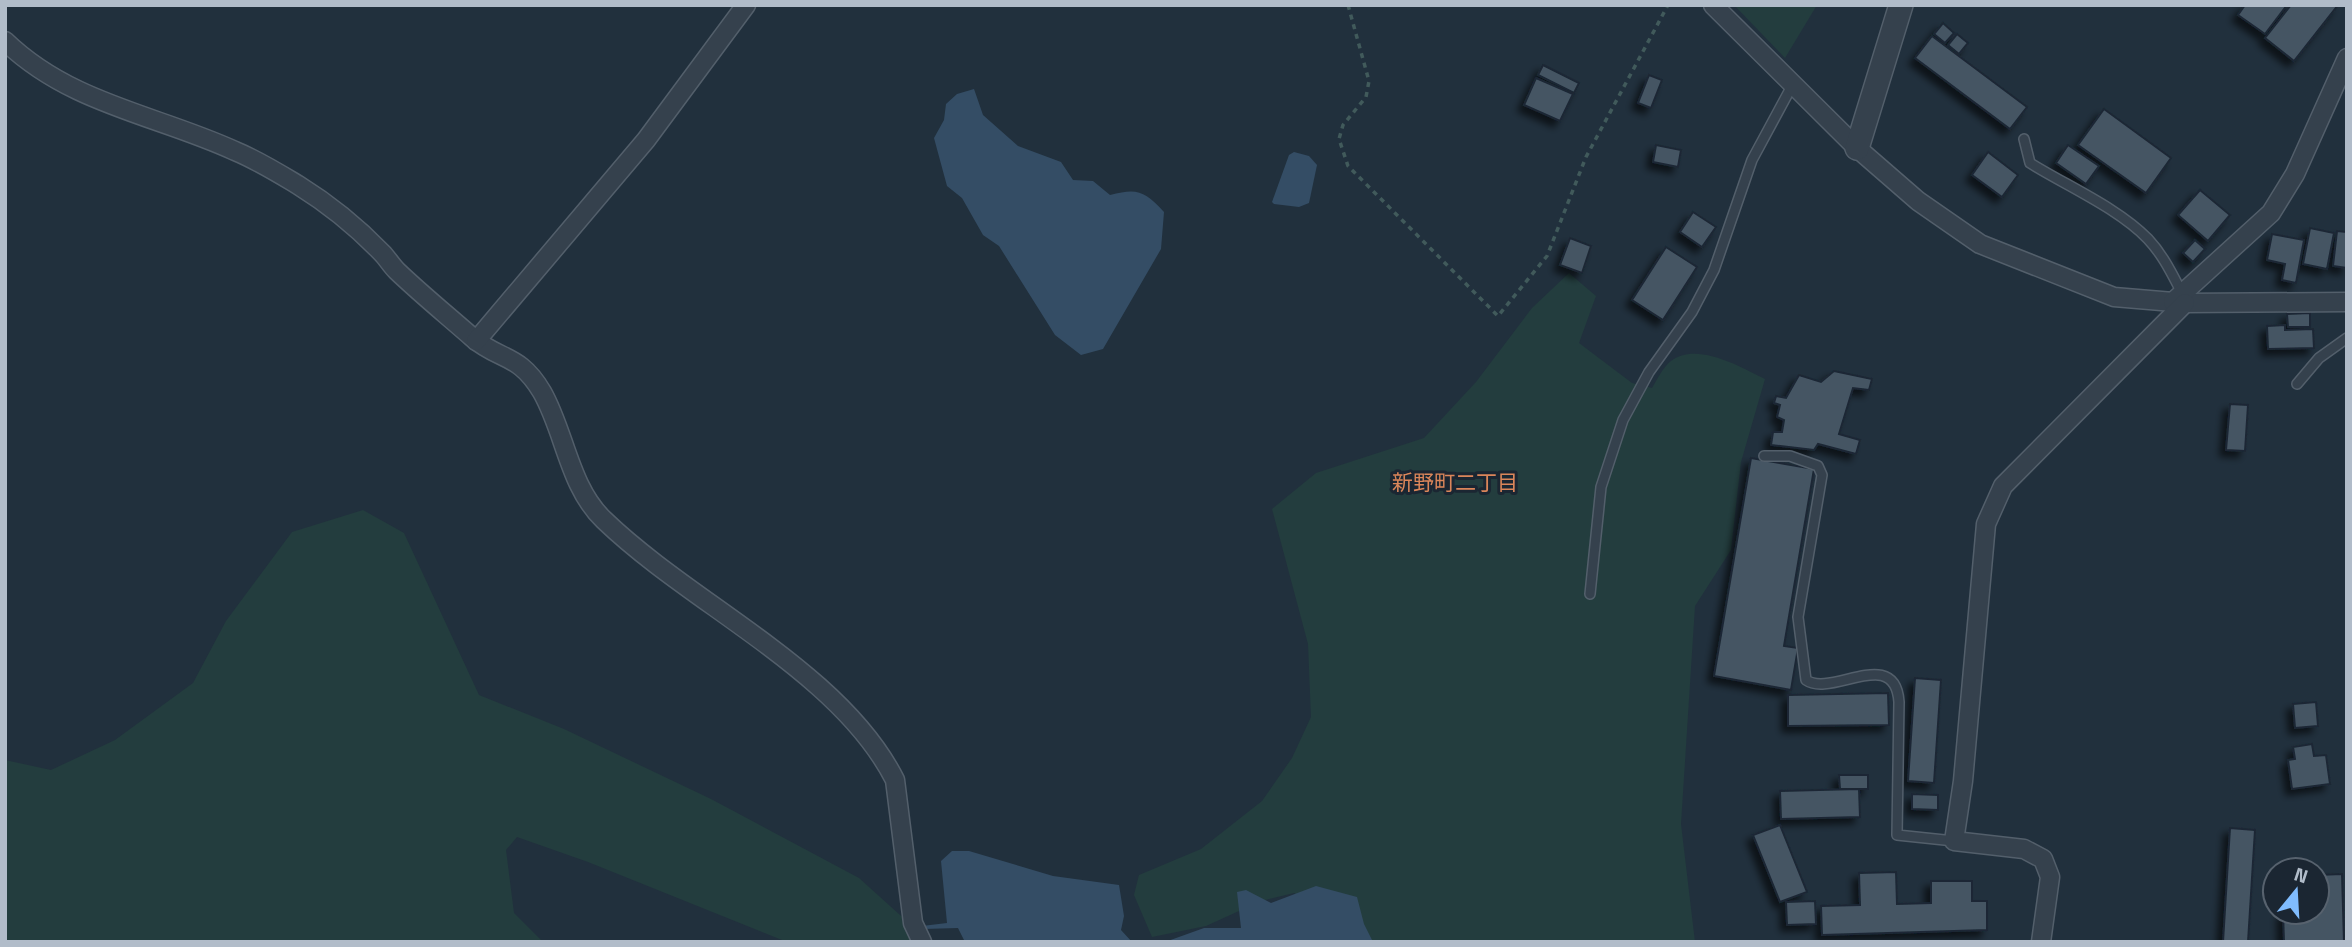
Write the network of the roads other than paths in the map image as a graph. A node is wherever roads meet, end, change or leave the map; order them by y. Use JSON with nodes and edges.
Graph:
{"nodes":[{"id":1,"x":746,"y":5,"type":"edge"},
{"id":2,"x":1713,"y":5,"type":"edge"},
{"id":3,"x":1900,"y":5,"type":"edge"},
{"id":4,"x":5,"y":41,"type":"edge"},
{"id":5,"x":2347,"y":58,"type":"edge"},
{"id":6,"x":1793,"y":85,"type":"junction"},
{"id":7,"x":2024,"y":139,"type":"dead end"},
{"id":8,"x":1857,"y":148,"type":"junction"},
{"id":9,"x":2180,"y":299,"type":"junction"},
{"id":10,"x":2347,"y":302,"type":"edge"},
{"id":11,"x":2347,"y":338,"type":"edge"},
{"id":12,"x":476,"y":341,"type":"junction"},
{"id":13,"x":2297,"y":384,"type":"dead end"},
{"id":14,"x":1764,"y":456,"type":"dead end"},
{"id":15,"x":1590,"y":594,"type":"dead end"},
{"id":16,"x":1954,"y":841,"type":"junction"},
{"id":17,"x":922,"y":942,"type":"edge"},
{"id":18,"x":2041,"y":942,"type":"edge"}],
"edges":[{"from":1,"to":12,"type":"street"},
{"from":2,"to":6,"type":"street"},
{"from":3,"to":8,"type":"street"},
{"from":4,"to":12,"type":"street"},
{"from":5,"to":9,"type":"street"},
{"from":6,"to":8,"type":"street"},
{"from":6,"to":15,"type":"lane"},
{"from":7,"to":9,"type":"lane"},
{"from":8,"to":9,"type":"street"},
{"from":9,"to":10,"type":"street"},
{"from":9,"to":16,"type":"street"},
{"from":11,"to":13,"type":"lane"},
{"from":12,"to":17,"type":"street"},
{"from":14,"to":16,"type":"lane"},
{"from":16,"to":18,"type":"street"}]}
